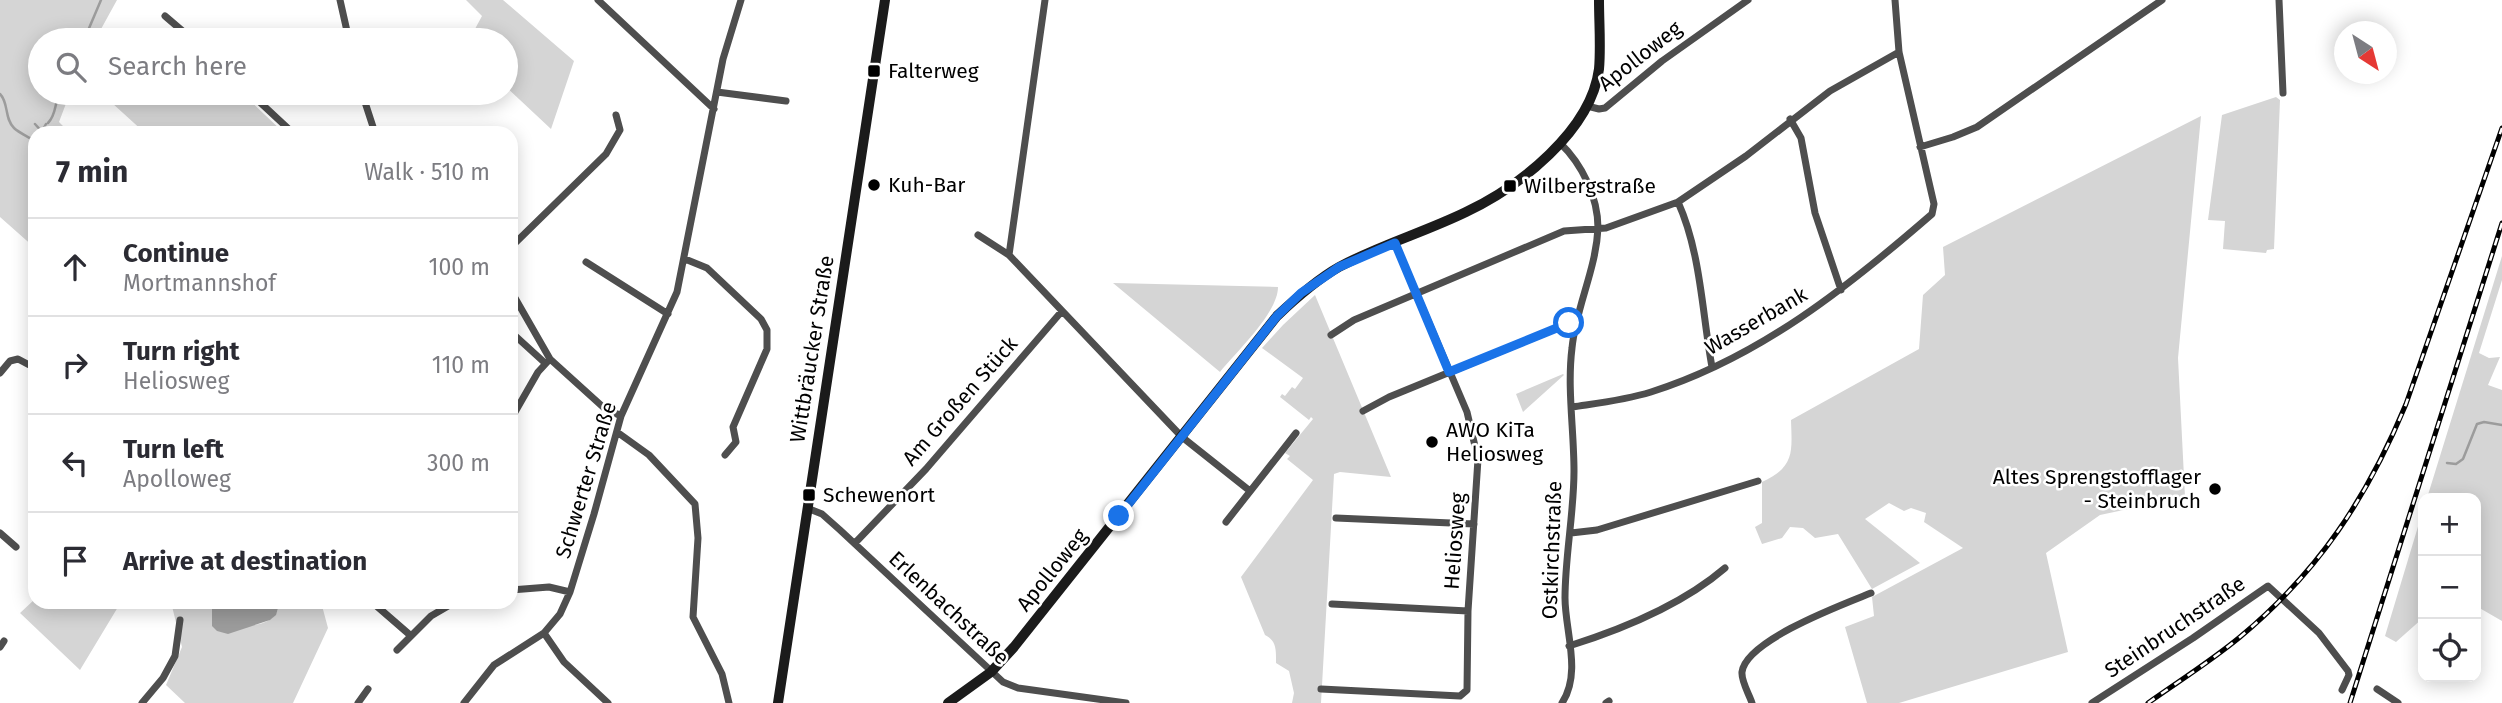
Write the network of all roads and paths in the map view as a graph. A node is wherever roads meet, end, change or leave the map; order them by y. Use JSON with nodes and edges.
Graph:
{"nodes":[{"id":1,"x":340,"y":0,"type":"edge"},
{"id":2,"x":598,"y":0,"type":"edge"},
{"id":3,"x":741,"y":0,"type":"edge"},
{"id":4,"x":885,"y":0,"type":"edge"},
{"id":5,"x":1045,"y":0,"type":"edge"},
{"id":6,"x":1599,"y":0,"type":"edge"},
{"id":7,"x":1748,"y":0,"type":"edge"},
{"id":8,"x":1895,"y":0,"type":"edge"},
{"id":9,"x":2162,"y":0,"type":"edge"},
{"id":10,"x":2279,"y":0,"type":"edge"},
{"id":11,"x":165,"y":16,"type":"dead end"},
{"id":12,"x":179,"y":28,"type":"edge"},
{"id":13,"x":346,"y":28,"type":"edge"},
{"id":14,"x":1899,"y":52,"type":"junction"},
{"id":15,"x":717,"y":92,"type":"junction"},
{"id":16,"x":2283,"y":93,"type":"dead end"},
{"id":17,"x":786,"y":101,"type":"dead end"},
{"id":18,"x":263,"y":105,"type":"edge"},
{"id":19,"x":366,"y":105,"type":"edge"},
{"id":20,"x":1587,"y":106,"type":"junction"},
{"id":21,"x":714,"y":109,"type":"junction"},
{"id":22,"x":616,"y":115,"type":"dead end"},
{"id":23,"x":1790,"y":119,"type":"junction"},
{"id":24,"x":285,"y":126,"type":"edge"},
{"id":25,"x":373,"y":126,"type":"edge"},
{"id":26,"x":1560,"y":142,"type":"junction"},
{"id":27,"x":1920,"y":147,"type":"junction"},
{"id":28,"x":1678,"y":202,"type":"junction"},
{"id":29,"x":1598,"y":227,"type":"junction"},
{"id":30,"x":978,"y":234,"type":"dead end"},
{"id":31,"x":518,"y":240,"type":"edge"},
{"id":32,"x":1395,"y":243,"type":"junction"},
{"id":33,"x":1009,"y":255,"type":"junction"},
{"id":34,"x":685,"y":259,"type":"junction"},
{"id":35,"x":586,"y":262,"type":"dead end"},
{"id":36,"x":1841,"y":290,"type":"junction"},
{"id":37,"x":1416,"y":293,"type":"junction"},
{"id":38,"x":518,"y":303,"type":"edge"},
{"id":39,"x":1062,"y":312,"type":"junction"},
{"id":40,"x":668,"y":314,"type":"junction"},
{"id":41,"x":1577,"y":320,"type":"junction"},
{"id":42,"x":1331,"y":335,"type":"dead end"},
{"id":43,"x":518,"y":337,"type":"edge"},
{"id":44,"x":548,"y":361,"type":"junction"},
{"id":45,"x":28,"y":364,"type":"edge"},
{"id":46,"x":1712,"y":368,"type":"junction"},
{"id":47,"x":1449,"y":372,"type":"junction"},
{"id":48,"x":0,"y":373,"type":"edge"},
{"id":49,"x":1573,"y":407,"type":"junction"},
{"id":50,"x":518,"y":408,"type":"edge"},
{"id":51,"x":1363,"y":411,"type":"dead end"},
{"id":52,"x":621,"y":416,"type":"junction"},
{"id":53,"x":617,"y":432,"type":"junction"},
{"id":54,"x":1296,"y":433,"type":"dead end"},
{"id":55,"x":1182,"y":437,"type":"junction"},
{"id":56,"x":725,"y":455,"type":"dead end"},
{"id":57,"x":1758,"y":481,"type":"dead end"},
{"id":58,"x":1250,"y":491,"type":"junction"},
{"id":59,"x":807,"y":508,"type":"junction"},
{"id":60,"x":1336,"y":518,"type":"dead end"},
{"id":61,"x":1226,"y":522,"type":"dead end"},
{"id":62,"x":1474,"y":524,"type":"junction"},
{"id":63,"x":0,"y":533,"type":"edge"},
{"id":64,"x":1571,"y":533,"type":"junction"},
{"id":65,"x":855,"y":543,"type":"junction"},
{"id":66,"x":16,"y":547,"type":"dead end"},
{"id":67,"x":1725,"y":568,"type":"dead end"},
{"id":68,"x":518,"y":589,"type":"edge"},
{"id":69,"x":570,"y":592,"type":"junction"},
{"id":70,"x":1871,"y":593,"type":"dead end"},
{"id":71,"x":1332,"y":604,"type":"dead end"},
{"id":72,"x":380,"y":609,"type":"edge"},
{"id":73,"x":443,"y":609,"type":"edge"},
{"id":74,"x":1468,"y":611,"type":"junction"},
{"id":75,"x":180,"y":620,"type":"dead end"},
{"id":76,"x":544,"y":633,"type":"junction"},
{"id":77,"x":410,"y":635,"type":"junction"},
{"id":78,"x":1569,"y":646,"type":"junction"},
{"id":79,"x":397,"y":650,"type":"dead end"},
{"id":80,"x":991,"y":672,"type":"junction"},
{"id":81,"x":368,"y":689,"type":"dead end"},
{"id":82,"x":1321,"y":689,"type":"dead end"},
{"id":83,"x":2377,"y":689,"type":"dead end"},
{"id":84,"x":2342,"y":690,"type":"dead end"},
{"id":85,"x":1047,"y":693,"type":"junction"},
{"id":86,"x":1429,"y":699,"type":"edge"},
{"id":87,"x":142,"y":703,"type":"edge"},
{"id":88,"x":358,"y":703,"type":"edge"},
{"id":89,"x":464,"y":703,"type":"edge"},
{"id":90,"x":608,"y":703,"type":"edge"},
{"id":91,"x":729,"y":703,"type":"edge"},
{"id":92,"x":778,"y":703,"type":"edge"},
{"id":93,"x":948,"y":703,"type":"edge"},
{"id":94,"x":1047,"y":703,"type":"edge"},
{"id":95,"x":1126,"y":703,"type":"edge"},
{"id":96,"x":1562,"y":703,"type":"edge"},
{"id":97,"x":1752,"y":703,"type":"edge"},
{"id":98,"x":2092,"y":703,"type":"edge"},
{"id":99,"x":2398,"y":703,"type":"edge"}],
"edges":[{"from":1,"to":13,"type":"street"},
{"from":2,"to":21,"type":"street"},
{"from":3,"to":15,"type":"street","name":"Schwerter Straße"},
{"from":4,"to":59,"type":"street","name":"Wittbräucker Straße"},
{"from":5,"to":33,"type":"street"},
{"from":6,"to":20,"type":"street"},
{"from":7,"to":20,"type":"street","name":"Apolloweg"},
{"from":8,"to":14,"type":"street"},
{"from":9,"to":27,"type":"street"},
{"from":10,"to":16,"type":"street"},
{"from":11,"to":12,"type":"street"},
{"from":14,"to":23,"type":"street"},
{"from":14,"to":27,"type":"street"},
{"from":15,"to":17,"type":"street"},
{"from":15,"to":21,"type":"street","name":"Schwerter Straße"},
{"from":18,"to":24,"type":"street"},
{"from":19,"to":25,"type":"street"},
{"from":20,"to":26,"type":"street"},
{"from":21,"to":34,"type":"street","name":"Schwerter Straße"},
{"from":22,"to":31,"type":"street"},
{"from":23,"to":28,"type":"street"},
{"from":23,"to":36,"type":"street"},
{"from":26,"to":29,"type":"street","name":"Ostkirchstraße"},
{"from":26,"to":32,"type":"street","name":"Apolloweg"},
{"from":27,"to":36,"type":"street","name":"Wasserbank"},
{"from":28,"to":29,"type":"street"},
{"from":28,"to":46,"type":"street"},
{"from":29,"to":37,"type":"street"},
{"from":29,"to":41,"type":"street","name":"Ostkirchstraße"},
{"from":30,"to":33,"type":"street"},
{"from":32,"to":37,"type":"street","name":"Heliosweg"},
{"from":32,"to":55,"type":"street","name":"Apolloweg"},
{"from":33,"to":39,"type":"street"},
{"from":34,"to":40,"type":"street","name":"Schwerter Straße"},
{"from":34,"to":56,"type":"street"},
{"from":35,"to":40,"type":"street"},
{"from":36,"to":46,"type":"street","name":"Wasserbank"},
{"from":37,"to":42,"type":"street"},
{"from":37,"to":47,"type":"street","name":"Heliosweg"},
{"from":38,"to":44,"type":"street"},
{"from":39,"to":55,"type":"street"},
{"from":39,"to":65,"type":"street","name":"Am Großen Stück"},
{"from":40,"to":52,"type":"street","name":"Schwerter Straße"},
{"from":41,"to":47,"type":"street"},
{"from":41,"to":49,"type":"street","name":"Ostkirchstraße"},
{"from":43,"to":44,"type":"street"},
{"from":44,"to":50,"type":"street"},
{"from":44,"to":52,"type":"street"},
{"from":45,"to":48,"type":"street"},
{"from":46,"to":49,"type":"street","name":"Wasserbank"},
{"from":47,"to":51,"type":"street"},
{"from":47,"to":62,"type":"street","name":"Heliosweg"},
{"from":49,"to":64,"type":"street","name":"Ostkirchstraße"},
{"from":52,"to":53,"type":"street","name":"Schwerter Straße"},
{"from":53,"to":69,"type":"street","name":"Schwerter Straße"},
{"from":53,"to":91,"type":"street"},
{"from":54,"to":58,"type":"street"},
{"from":55,"to":58,"type":"street"},
{"from":55,"to":80,"type":"street","name":"Apolloweg"},
{"from":57,"to":64,"type":"street"},
{"from":58,"to":61,"type":"street"},
{"from":59,"to":65,"type":"street","name":"Erlenbachstraße"},
{"from":59,"to":92,"type":"street","name":"Wittbräucker Straße"},
{"from":60,"to":62,"type":"street"},
{"from":62,"to":74,"type":"street","name":"Heliosweg"},
{"from":63,"to":66,"type":"street"},
{"from":64,"to":78,"type":"street","name":"Ostkirchstraße"},
{"from":65,"to":80,"type":"street","name":"Erlenbachstraße"},
{"from":67,"to":78,"type":"street"},
{"from":68,"to":69,"type":"street"},
{"from":69,"to":76,"type":"street","name":"Schwerter Straße"},
{"from":70,"to":97,"type":"street"},
{"from":71,"to":74,"type":"street"},
{"from":72,"to":77,"type":"street"},
{"from":73,"to":77,"type":"street"},
{"from":74,"to":86,"type":"street","name":"Heliosweg"},
{"from":75,"to":87,"type":"street"},
{"from":76,"to":89,"type":"street","name":"Schwerter Straße"},
{"from":76,"to":90,"type":"street"},
{"from":77,"to":79,"type":"street"},
{"from":78,"to":96,"type":"street","name":"Ostkirchstraße"},
{"from":80,"to":85,"type":"street","name":"Erlenbachstraße"},
{"from":80,"to":93,"type":"street","name":"Apolloweg"},
{"from":81,"to":88,"type":"street"},
{"from":82,"to":86,"type":"street","name":"Heliosweg"},
{"from":83,"to":99,"type":"street"},
{"from":84,"to":98,"type":"street","name":"Steinbruchstraße"},
{"from":85,"to":94,"type":"street"},
{"from":85,"to":95,"type":"street","name":"Erlenbachstraße"}]}
